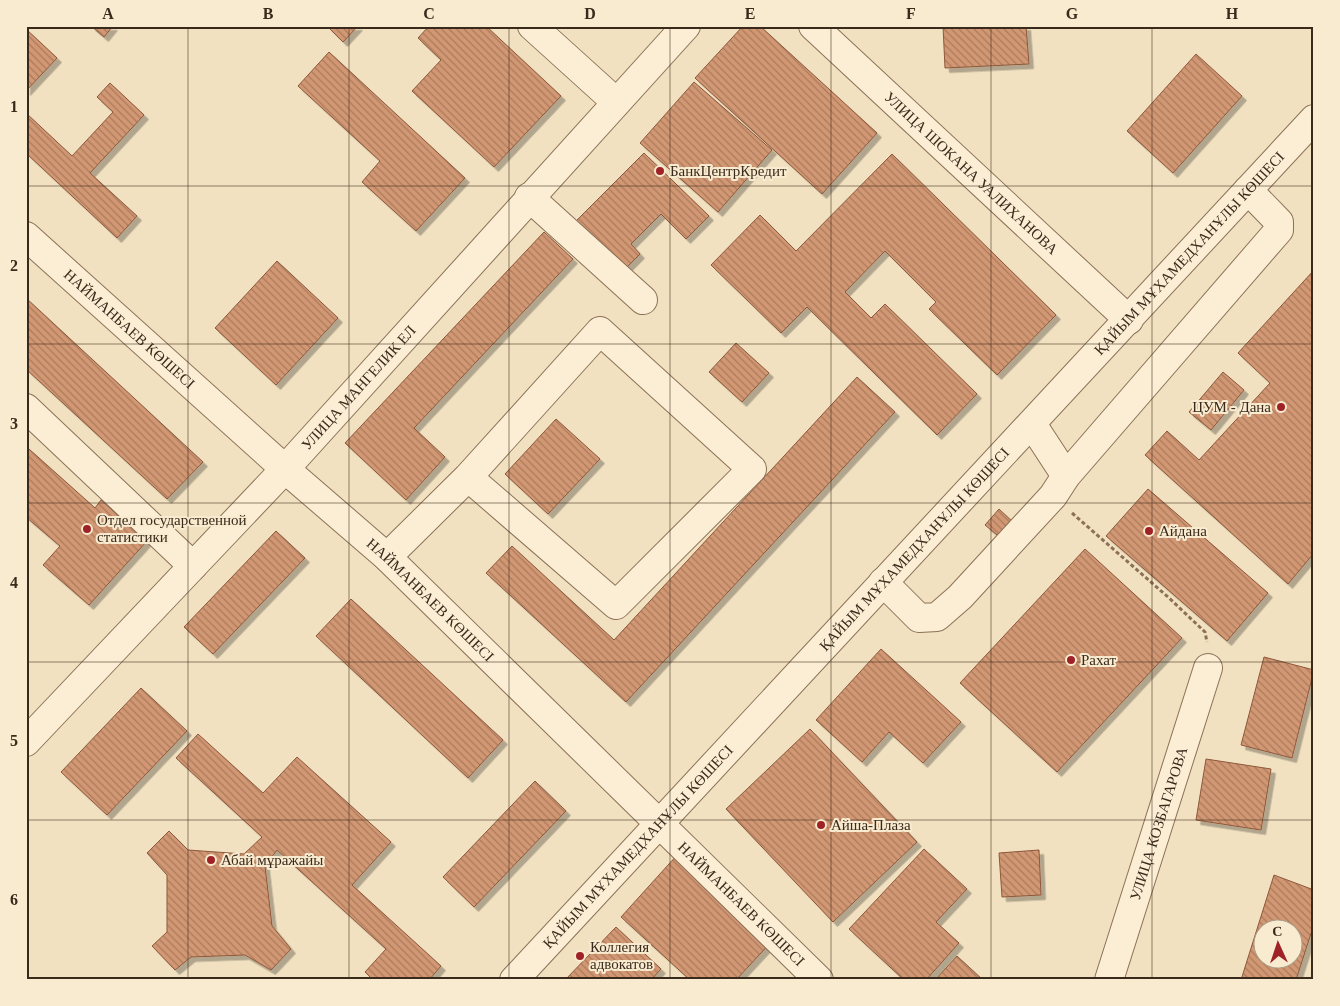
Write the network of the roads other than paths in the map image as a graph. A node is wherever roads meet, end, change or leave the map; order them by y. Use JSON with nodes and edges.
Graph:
{"nodes":[{"id":1,"x":532,"y":26,"type":"edge"},
{"id":2,"x":686,"y":26,"type":"edge"},
{"id":3,"x":813,"y":26,"type":"edge"},
{"id":4,"x":616,"y":102,"type":"junction"},
{"id":5,"x":1314,"y":119,"type":"edge"},
{"id":6,"x":1248,"y":190,"type":"junction"},
{"id":7,"x":529,"y":197,"type":"junction"},
{"id":8,"x":26,"y":236,"type":"edge"},
{"id":9,"x":643,"y":300,"type":"dead end"},
{"id":10,"x":1129,"y":320,"type":"junction"},
{"id":11,"x":26,"y":408,"type":"edge"},
{"id":12,"x":1032,"y":424,"type":"junction"},
{"id":13,"x":285,"y":469,"type":"junction"},
{"id":14,"x":468,"y":477,"type":"junction"},
{"id":15,"x":1059,"y":486,"type":"junction"},
{"id":16,"x":387,"y":557,"type":"junction"},
{"id":17,"x":193,"y":566,"type":"junction"},
{"id":18,"x":884,"y":582,"type":"junction"},
{"id":19,"x":1208,"y":668,"type":"road end"},
{"id":20,"x":26,"y":742,"type":"edge"},
{"id":21,"x":661,"y":823,"type":"junction"},
{"id":22,"x":514,"y":980,"type":"edge"},
{"id":23,"x":819,"y":980,"type":"edge"},
{"id":24,"x":1109,"y":980,"type":"edge"}],
"edges":[{"from":1,"to":4,"type":"street"},
{"from":2,"to":4,"type":"street","name":"УЛИЦА МАНГЕЛИК ЕЛ"},
{"from":3,"to":10,"type":"street","name":"УЛИЦА ШОКАНА УАЛИХАНОВА"},
{"from":4,"to":7,"type":"street","name":"УЛИЦА МАНГЕЛИК ЕЛ"},
{"from":5,"to":6,"type":"street","name":"ҚАЙЫМ МҰХАМЕДХАНҰЛЫ КӨШЕСІ"},
{"from":6,"to":10,"type":"street","name":"ҚАЙЫМ МҰХАМЕДХАНҰЛЫ КӨШЕСІ"},
{"from":6,"to":15,"type":"street"},
{"from":7,"to":9,"type":"street"},
{"from":7,"to":13,"type":"street","name":"УЛИЦА МАНГЕЛИК ЕЛ"},
{"from":8,"to":13,"type":"street","name":"НАЙМАНБАЕВ КӨШЕСІ"},
{"from":10,"to":12,"type":"street","name":"ҚАЙЫМ МҰХАМЕДХАНҰЛЫ КӨШЕСІ"},
{"from":11,"to":17,"type":"street"},
{"from":12,"to":15,"type":"street"},
{"from":12,"to":18,"type":"street","name":"ҚАЙЫМ МҰХАМЕДХАНҰЛЫ КӨШЕСІ"},
{"from":13,"to":16,"type":"street","name":"НАЙМАНБАЕВ КӨШЕСІ"},
{"from":13,"to":17,"type":"street","name":"УЛИЦА МАНГЕЛИК ЕЛ"},
{"from":14,"to":14,"type":"street"},
{"from":14,"to":16,"type":"street"},
{"from":15,"to":18,"type":"street"},
{"from":16,"to":21,"type":"street","name":"НАЙМАНБАЕВ КӨШЕСІ"},
{"from":17,"to":20,"type":"street","name":"УЛИЦА МАНГЕЛИК ЕЛ"},
{"from":18,"to":21,"type":"street","name":"ҚАЙЫМ МҰХАМЕДХАНҰЛЫ КӨШЕСІ"},
{"from":19,"to":24,"type":"street","name":"УЛИЦА КОЗБАГАРОВА"},
{"from":21,"to":22,"type":"street","name":"ҚАЙЫМ МҰХАМЕДХАНҰЛЫ КӨШЕСІ"},
{"from":21,"to":23,"type":"street","name":"НАЙМАНБАЕВ КӨШЕСІ"}]}
